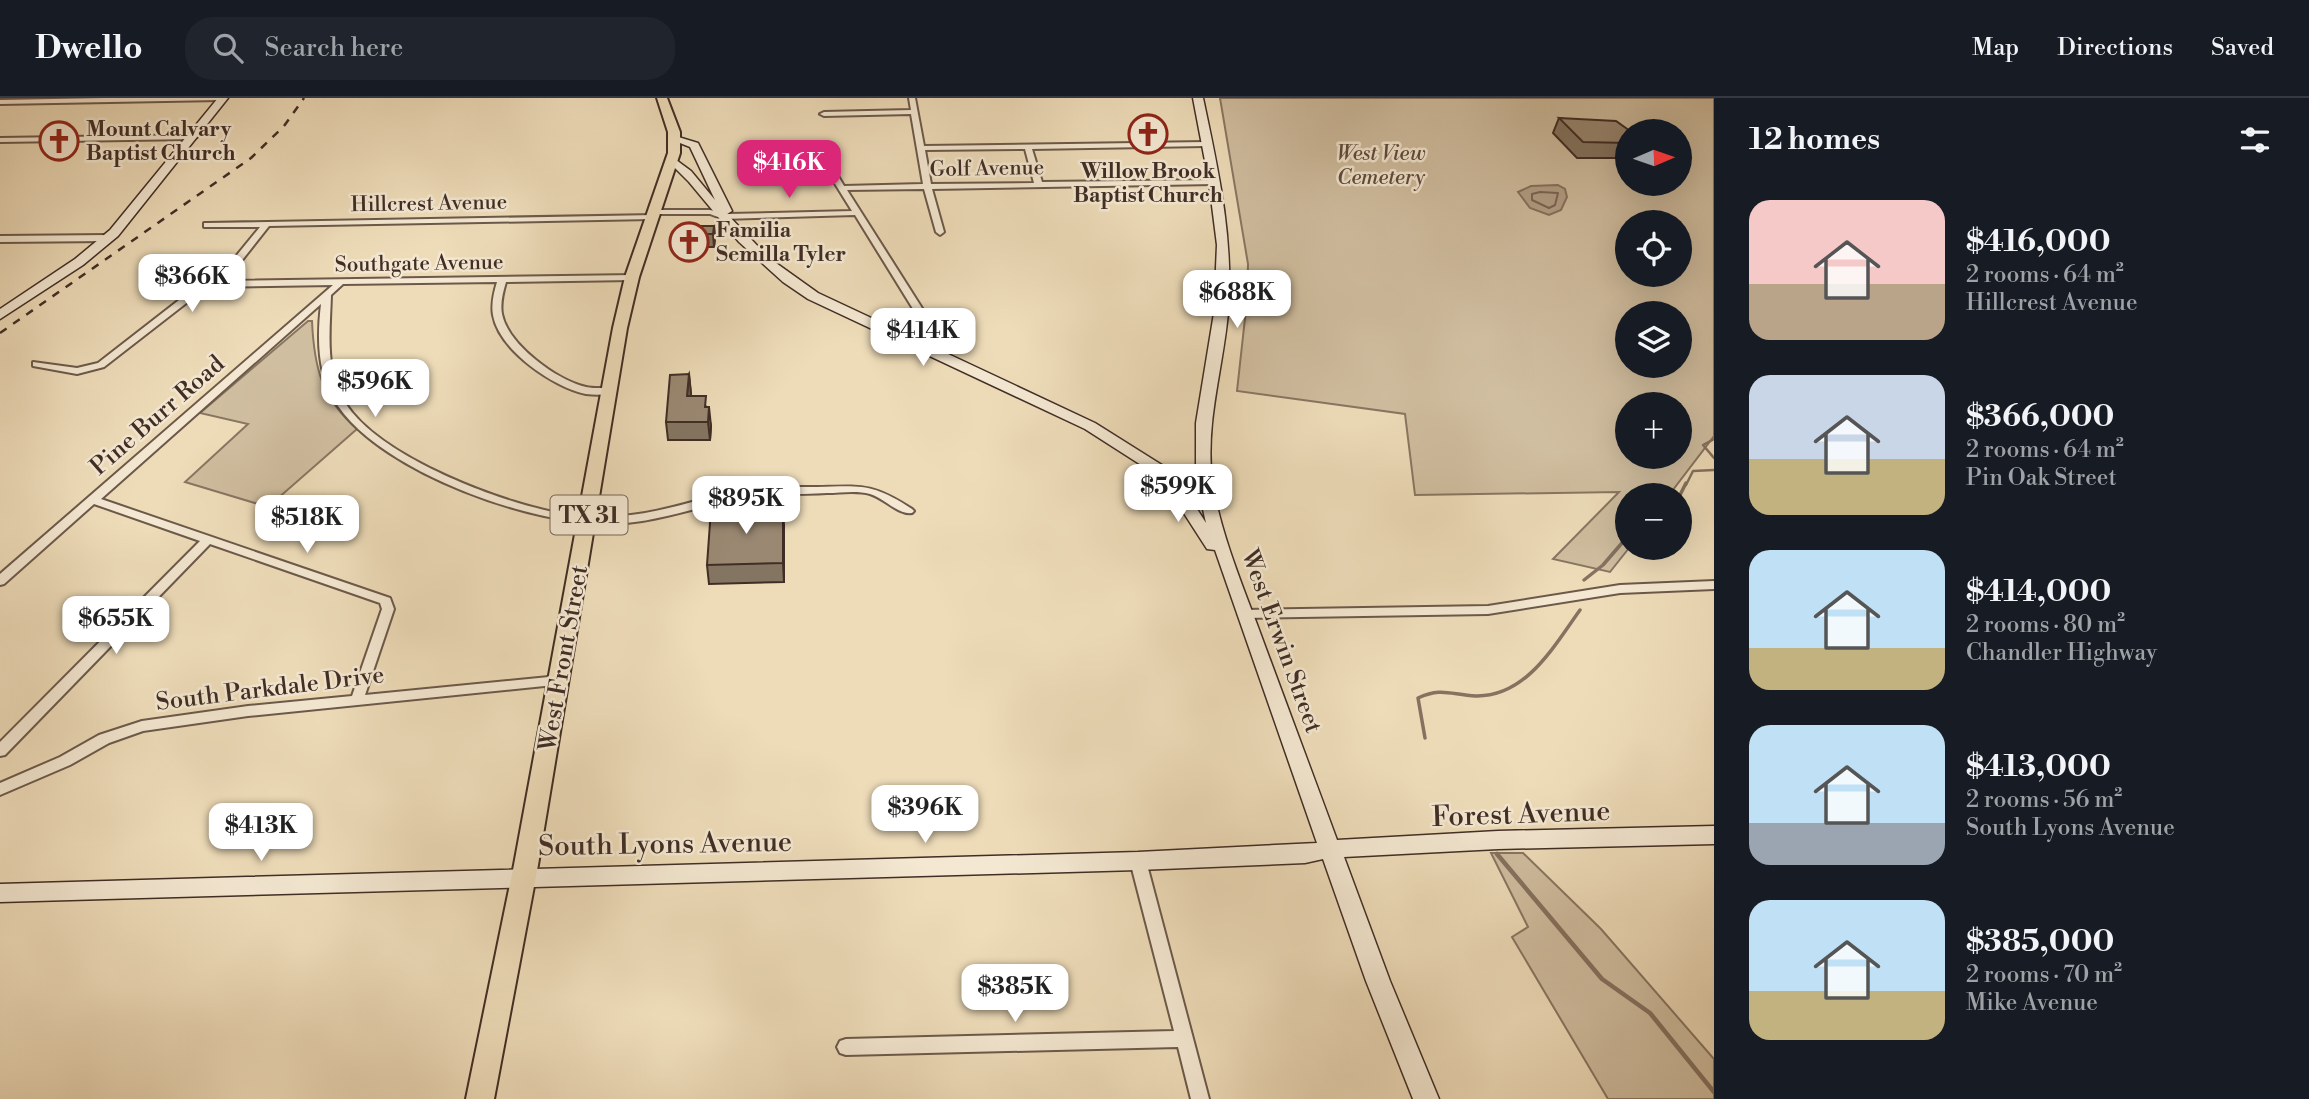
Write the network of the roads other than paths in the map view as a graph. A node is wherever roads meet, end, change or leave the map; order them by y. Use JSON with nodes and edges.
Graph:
{"nodes":[{"id":1,"x":222,"y":98,"type":"edge"},
{"id":2,"x":662,"y":98,"type":"edge"},
{"id":3,"x":912,"y":98,"type":"edge"},
{"id":4,"x":1198,"y":98,"type":"edge"},
{"id":5,"x":0,"y":102,"type":"edge"},
{"id":6,"x":12,"y":102,"type":"junction"},
{"id":7,"x":0,"y":112,"type":"edge"},
{"id":8,"x":915,"y":112,"type":"junction"},
{"id":9,"x":824,"y":114,"type":"dead end"},
{"id":10,"x":193,"y":136,"type":"junction"},
{"id":11,"x":675,"y":139,"type":"junction"},
{"id":12,"x":0,"y":141,"type":"edge"},
{"id":13,"x":1206,"y":144,"type":"junction"},
{"id":14,"x":1028,"y":146,"type":"junction"},
{"id":15,"x":922,"y":148,"type":"junction"},
{"id":16,"x":672,"y":160,"type":"junction"},
{"id":17,"x":828,"y":166,"type":"dead end"},
{"id":18,"x":1215,"y":182,"type":"junction"},
{"id":19,"x":1039,"y":185,"type":"junction"},
{"id":20,"x":928,"y":187,"type":"junction"},
{"id":21,"x":844,"y":188,"type":"junction"},
{"id":22,"x":856,"y":213,"type":"junction"},
{"id":23,"x":653,"y":215,"type":"junction"},
{"id":24,"x":726,"y":218,"type":"junction"},
{"id":25,"x":267,"y":223,"type":"junction"},
{"id":26,"x":206,"y":225,"type":"dead end"},
{"id":27,"x":940,"y":232,"type":"dead end"},
{"id":28,"x":109,"y":238,"type":"junction"},
{"id":29,"x":0,"y":239,"type":"edge"},
{"id":30,"x":632,"y":277,"type":"junction"},
{"id":31,"x":502,"y":279,"type":"junction"},
{"id":32,"x":342,"y":281,"type":"junction"},
{"id":33,"x":207,"y":284,"type":"junction"},
{"id":34,"x":327,"y":296,"type":"junction"},
{"id":35,"x":0,"y":315,"type":"edge"},
{"id":36,"x":937,"y":355,"type":"junction"},
{"id":37,"x":36,"y":365,"type":"dead end"},
{"id":38,"x":610,"y":391,"type":"junction"},
{"id":39,"x":1151,"y":465,"type":"junction"},
{"id":40,"x":1204,"y":478,"type":"junction"},
{"id":41,"x":93,"y":500,"type":"junction"},
{"id":42,"x":908,"y":511,"type":"dead end"},
{"id":43,"x":588,"y":520,"type":"junction"},
{"id":44,"x":208,"y":538,"type":"junction"},
{"id":45,"x":1227,"y":566,"type":"junction"},
{"id":46,"x":0,"y":581,"type":"edge"},
{"id":47,"x":1714,"y":585,"type":"edge"},
{"id":48,"x":1244,"y":614,"type":"junction"},
{"id":49,"x":559,"y":681,"type":"junction"},
{"id":50,"x":357,"y":700,"type":"junction"},
{"id":51,"x":0,"y":751,"type":"edge"},
{"id":52,"x":0,"y":789,"type":"edge"},
{"id":53,"x":1714,"y":835,"type":"edge"},
{"id":54,"x":1331,"y":849,"type":"junction"},
{"id":55,"x":1138,"y":861,"type":"junction"},
{"id":56,"x":524,"y":876,"type":"junction"},
{"id":57,"x":0,"y":892,"type":"edge"},
{"id":58,"x":1185,"y":1039,"type":"junction"},
{"id":59,"x":846,"y":1046,"type":"dead end"},
{"id":60,"x":480,"y":1099,"type":"edge"},
{"id":61,"x":1200,"y":1099,"type":"edge"},
{"id":62,"x":1426,"y":1099,"type":"edge"}],
"edges":[{"from":1,"to":6,"type":"street"},
{"from":1,"to":10,"type":"street"},
{"from":2,"to":11,"type":"main road","number":"TX 31"},
{"from":3,"to":8,"type":"street"},
{"from":4,"to":13,"type":"street","name":"West Erwin Street"},
{"from":5,"to":6,"type":"street"},
{"from":6,"to":7,"type":"street"},
{"from":8,"to":9,"type":"street"},
{"from":8,"to":15,"type":"street"},
{"from":10,"to":12,"type":"street"},
{"from":10,"to":28,"type":"street"},
{"from":11,"to":16,"type":"main road","name":"West Front Street","number":"TX 31"},
{"from":11,"to":24,"type":"street"},
{"from":13,"to":14,"type":"street"},
{"from":13,"to":18,"type":"street","name":"West Erwin Street"},
{"from":14,"to":15,"type":"street"},
{"from":14,"to":19,"type":"street"},
{"from":15,"to":20,"type":"street"},
{"from":16,"to":23,"type":"main road","name":"West Front Street","number":"TX 31"},
{"from":16,"to":24,"type":"street"},
{"from":17,"to":21,"type":"street"},
{"from":18,"to":19,"type":"street","name":"Golf Avenue"},
{"from":18,"to":40,"type":"street","name":"West Erwin Street"},
{"from":19,"to":20,"type":"street","name":"Golf Avenue"},
{"from":20,"to":21,"type":"street","name":"Golf Avenue"},
{"from":20,"to":27,"type":"street"},
{"from":21,"to":22,"type":"street"},
{"from":22,"to":24,"type":"street","name":"Hillcrest Avenue"},
{"from":22,"to":36,"type":"street"},
{"from":23,"to":24,"type":"street","name":"Hillcrest Avenue"},
{"from":23,"to":25,"type":"street","name":"Hillcrest Avenue"},
{"from":23,"to":30,"type":"main road","name":"West Front Street","number":"TX 31"},
{"from":24,"to":36,"type":"street"},
{"from":25,"to":26,"type":"street","name":"Hillcrest Avenue"},
{"from":25,"to":33,"type":"street"},
{"from":28,"to":29,"type":"street"},
{"from":28,"to":35,"type":"street"},
{"from":30,"to":31,"type":"street","name":"Southgate Avenue"},
{"from":30,"to":38,"type":"main road","name":"West Front Street","number":"TX 31"},
{"from":31,"to":32,"type":"street","name":"Southgate Avenue"},
{"from":31,"to":38,"type":"street"},
{"from":32,"to":33,"type":"street","name":"Southgate Avenue"},
{"from":32,"to":34,"type":"street","name":"Pine Burr Road"},
{"from":33,"to":37,"type":"street"},
{"from":34,"to":41,"type":"street","name":"Pine Burr Road"},
{"from":34,"to":43,"type":"street"},
{"from":36,"to":39,"type":"street"},
{"from":38,"to":43,"type":"main road","name":"West Front Street","number":"TX 31"},
{"from":39,"to":40,"type":"street"},
{"from":39,"to":45,"type":"street"},
{"from":40,"to":45,"type":"street","name":"West Erwin Street"},
{"from":41,"to":44,"type":"street"},
{"from":41,"to":46,"type":"street","name":"Pine Burr Road"},
{"from":42,"to":43,"type":"street"},
{"from":43,"to":49,"type":"main road","name":"West Front Street","number":"TX 31"},
{"from":44,"to":50,"type":"street"},
{"from":44,"to":51,"type":"street"},
{"from":45,"to":48,"type":"street","name":"West Erwin Street"},
{"from":47,"to":48,"type":"street"},
{"from":48,"to":54,"type":"street","name":"West Erwin Street"},
{"from":49,"to":50,"type":"street","name":"South Parkdale Drive"},
{"from":49,"to":56,"type":"main road","name":"West Front Street","number":"TX 31"},
{"from":50,"to":52,"type":"street","name":"South Parkdale Drive"},
{"from":53,"to":54,"type":"street","name":"Forest Avenue"},
{"from":54,"to":55,"type":"street","name":"South Lyons Avenue"},
{"from":54,"to":62,"type":"street","name":"West Erwin Street"},
{"from":55,"to":56,"type":"street","name":"South Lyons Avenue"},
{"from":55,"to":58,"type":"street"},
{"from":56,"to":57,"type":"street","name":"South Lyons Avenue"},
{"from":56,"to":60,"type":"main road","name":"West Front Street","number":"TX 31"},
{"from":58,"to":59,"type":"street"},
{"from":58,"to":61,"type":"street"}]}
